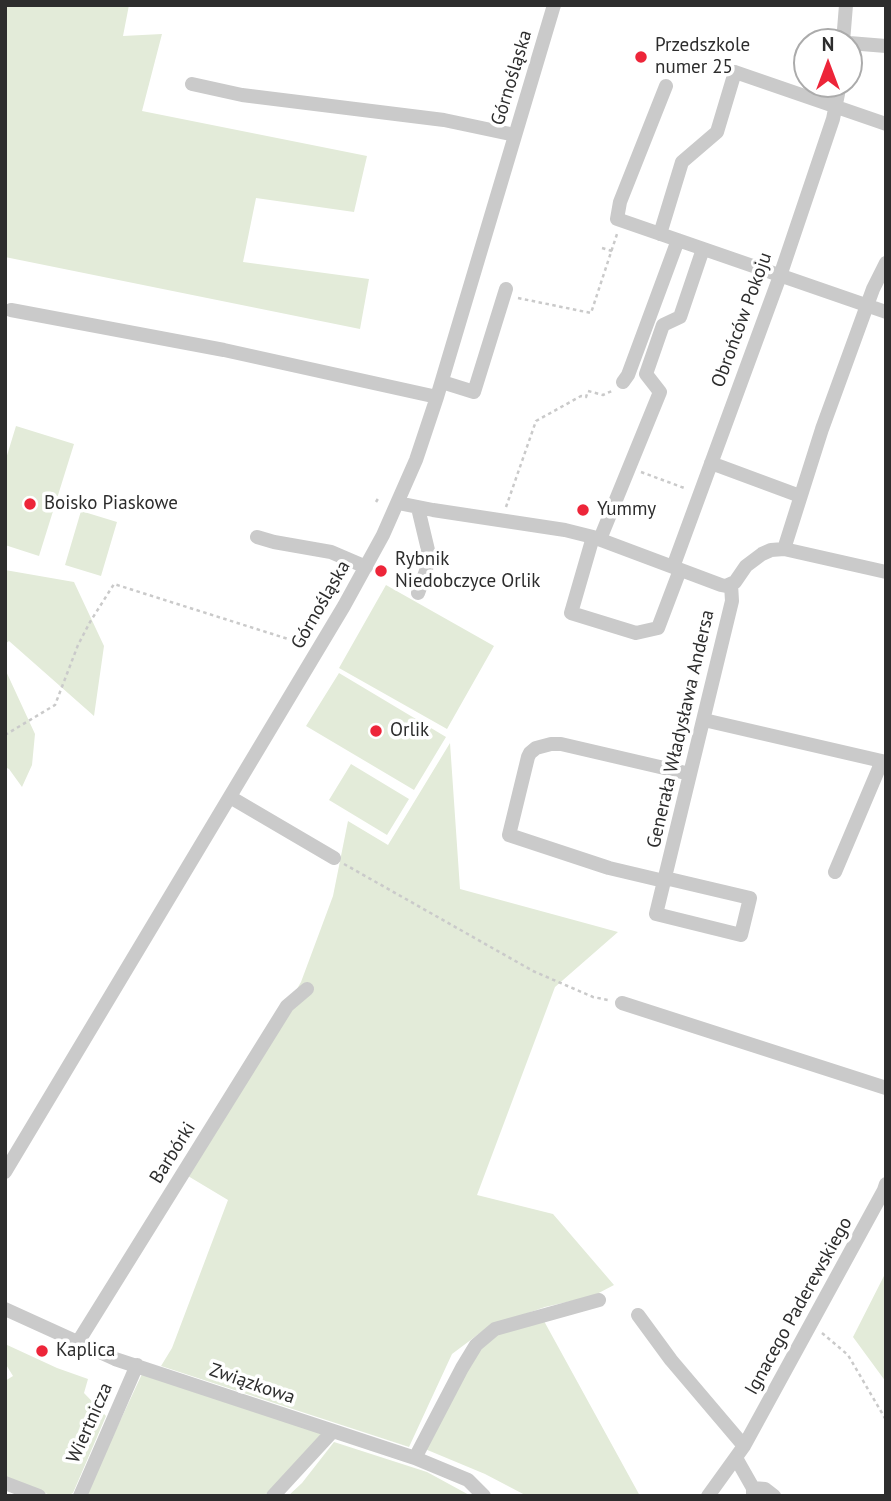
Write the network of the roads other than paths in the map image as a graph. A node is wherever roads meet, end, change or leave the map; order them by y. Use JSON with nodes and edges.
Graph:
{"nodes":[{"id":1,"x":554,"y":5,"type":"edge"},
{"id":2,"x":846,"y":5,"type":"edge"},
{"id":3,"x":844,"y":28,"type":"edge"},
{"id":4,"x":863,"y":44,"type":"edge"},
{"id":5,"x":886,"y":46,"type":"edge"},
{"id":6,"x":192,"y":84,"type":"dead end"},
{"id":7,"x":666,"y":86,"type":"dead end"},
{"id":8,"x":837,"y":98,"type":"edge"},
{"id":9,"x":836,"y":107,"type":"junction"},
{"id":10,"x":886,"y":124,"type":"edge"},
{"id":11,"x":515,"y":135,"type":"junction"},
{"id":12,"x":660,"y":234,"type":"junction"},
{"id":13,"x":678,"y":240,"type":"junction"},
{"id":14,"x":703,"y":249,"type":"junction"},
{"id":15,"x":886,"y":263,"type":"edge"},
{"id":16,"x":780,"y":276,"type":"junction"},
{"id":17,"x":505,"y":292,"type":"road end"},
{"id":18,"x":867,"y":306,"type":"junction"},
{"id":19,"x":11,"y":310,"type":"dead end"},
{"id":20,"x":886,"y":312,"type":"edge"},
{"id":21,"x":442,"y":382,"type":"junction"},
{"id":22,"x":623,"y":383,"type":"road end"},
{"id":23,"x":437,"y":397,"type":"junction"},
{"id":24,"x":711,"y":463,"type":"junction"},
{"id":25,"x":800,"y":496,"type":"junction"},
{"id":26,"x":398,"y":503,"type":"junction"},
{"id":27,"x":418,"y":508,"type":"junction"},
{"id":28,"x":257,"y":537,"type":"dead end"},
{"id":29,"x":597,"y":538,"type":"junction"},
{"id":30,"x":784,"y":549,"type":"junction"},
{"id":31,"x":366,"y":567,"type":"junction"},
{"id":32,"x":676,"y":569,"type":"junction"},
{"id":33,"x":886,"y":572,"type":"edge"},
{"id":34,"x":731,"y":584,"type":"junction"},
{"id":35,"x":418,"y":593,"type":"dead end"},
{"id":36,"x":704,"y":720,"type":"junction"},
{"id":37,"x":884,"y":762,"type":"edge"},
{"id":38,"x":690,"y":774,"type":"junction"},
{"id":39,"x":230,"y":797,"type":"junction"},
{"id":40,"x":334,"y":858,"type":"road end"},
{"id":41,"x":835,"y":872,"type":"dead end"},
{"id":42,"x":665,"y":880,"type":"junction"},
{"id":43,"x":307,"y":989,"type":"dead end"},
{"id":44,"x":622,"y":1003,"type":"road end"},
{"id":45,"x":886,"y":1088,"type":"edge"},
{"id":46,"x":5,"y":1172,"type":"edge"},
{"id":47,"x":886,"y":1184,"type":"edge"},
{"id":48,"x":599,"y":1300,"type":"dead end"},
{"id":49,"x":5,"y":1310,"type":"edge"},
{"id":50,"x":638,"y":1314,"type":"dead end"},
{"id":51,"x":78,"y":1342,"type":"junction"},
{"id":52,"x":136,"y":1365,"type":"junction"},
{"id":53,"x":332,"y":1432,"type":"junction"},
{"id":54,"x":740,"y":1452,"type":"junction"},
{"id":55,"x":415,"y":1458,"type":"junction"},
{"id":56,"x":5,"y":1483,"type":"edge"},
{"id":57,"x":753,"y":1492,"type":"edge"},
{"id":58,"x":39,"y":1496,"type":"edge"},
{"id":59,"x":79,"y":1496,"type":"edge"},
{"id":60,"x":273,"y":1496,"type":"edge"},
{"id":61,"x":484,"y":1496,"type":"edge"},
{"id":62,"x":708,"y":1496,"type":"edge"},
{"id":63,"x":774,"y":1496,"type":"edge"}],
"edges":[{"from":1,"to":11,"type":"street","name":"Górnośląska"},
{"from":2,"to":3,"type":"street"},
{"from":4,"to":5,"type":"street"},
{"from":6,"to":11,"type":"street"},
{"from":7,"to":12,"type":"street"},
{"from":8,"to":9,"type":"street","name":"Obrońców Pokoju"},
{"from":9,"to":10,"type":"street"},
{"from":9,"to":12,"type":"street"},
{"from":9,"to":16,"type":"street","name":"Obrońców Pokoju"},
{"from":11,"to":21,"type":"street","name":"Górnośląska"},
{"from":12,"to":13,"type":"street"},
{"from":13,"to":14,"type":"street"},
{"from":13,"to":22,"type":"street"},
{"from":14,"to":16,"type":"street"},
{"from":14,"to":29,"type":"street"},
{"from":15,"to":18,"type":"street"},
{"from":16,"to":18,"type":"street"},
{"from":16,"to":24,"type":"street","name":"Obrońców Pokoju"},
{"from":17,"to":21,"type":"street"},
{"from":18,"to":20,"type":"street"},
{"from":18,"to":25,"type":"street"},
{"from":19,"to":23,"type":"street"},
{"from":21,"to":23,"type":"street","name":"Górnośląska"},
{"from":23,"to":26,"type":"street","name":"Górnośląska"},
{"from":24,"to":25,"type":"street"},
{"from":24,"to":32,"type":"street","name":"Obrońców Pokoju"},
{"from":25,"to":30,"type":"street"},
{"from":26,"to":27,"type":"street","name":"Generała Władysława Andersa"},
{"from":26,"to":31,"type":"street","name":"Górnośląska"},
{"from":27,"to":29,"type":"street","name":"Generała Władysława Andersa"},
{"from":27,"to":35,"type":"street"},
{"from":28,"to":31,"type":"street"},
{"from":29,"to":32,"type":"street","name":"Generała Władysława Andersa"},
{"from":29,"to":32,"type":"street","name":"Obrońców Pokoju"},
{"from":30,"to":33,"type":"street"},
{"from":30,"to":34,"type":"street"},
{"from":31,"to":39,"type":"street","name":"Górnośląska"},
{"from":32,"to":34,"type":"street","name":"Generała Władysława Andersa"},
{"from":34,"to":36,"type":"street","name":"Generała Władysława Andersa"},
{"from":36,"to":37,"type":"street"},
{"from":36,"to":38,"type":"street","name":"Generała Władysława Andersa"},
{"from":37,"to":41,"type":"street"},
{"from":38,"to":42,"type":"street","name":"Generała Władysława Andersa"},
{"from":38,"to":42,"type":"street"},
{"from":39,"to":40,"type":"street"},
{"from":39,"to":46,"type":"street","name":"Górnośląska"},
{"from":42,"to":42,"type":"street","name":"Generała Władysława Andersa"},
{"from":43,"to":51,"type":"street","name":"Barbórki"},
{"from":44,"to":45,"type":"street"},
{"from":47,"to":54,"type":"street","name":"Ignacego Paderewskiego"},
{"from":48,"to":55,"type":"street"},
{"from":49,"to":51,"type":"street","name":"Związkowa"},
{"from":50,"to":54,"type":"street"},
{"from":51,"to":52,"type":"street","name":"Związkowa"},
{"from":52,"to":53,"type":"street","name":"Związkowa"},
{"from":52,"to":59,"type":"street","name":"Wiertnicza"},
{"from":53,"to":55,"type":"street","name":"Związkowa"},
{"from":53,"to":60,"type":"street"},
{"from":54,"to":57,"type":"street"},
{"from":54,"to":62,"type":"street","name":"Ignacego Paderewskiego"},
{"from":55,"to":61,"type":"street","name":"Związkowa"},
{"from":56,"to":58,"type":"street"},
{"from":57,"to":63,"type":"street"}]}
